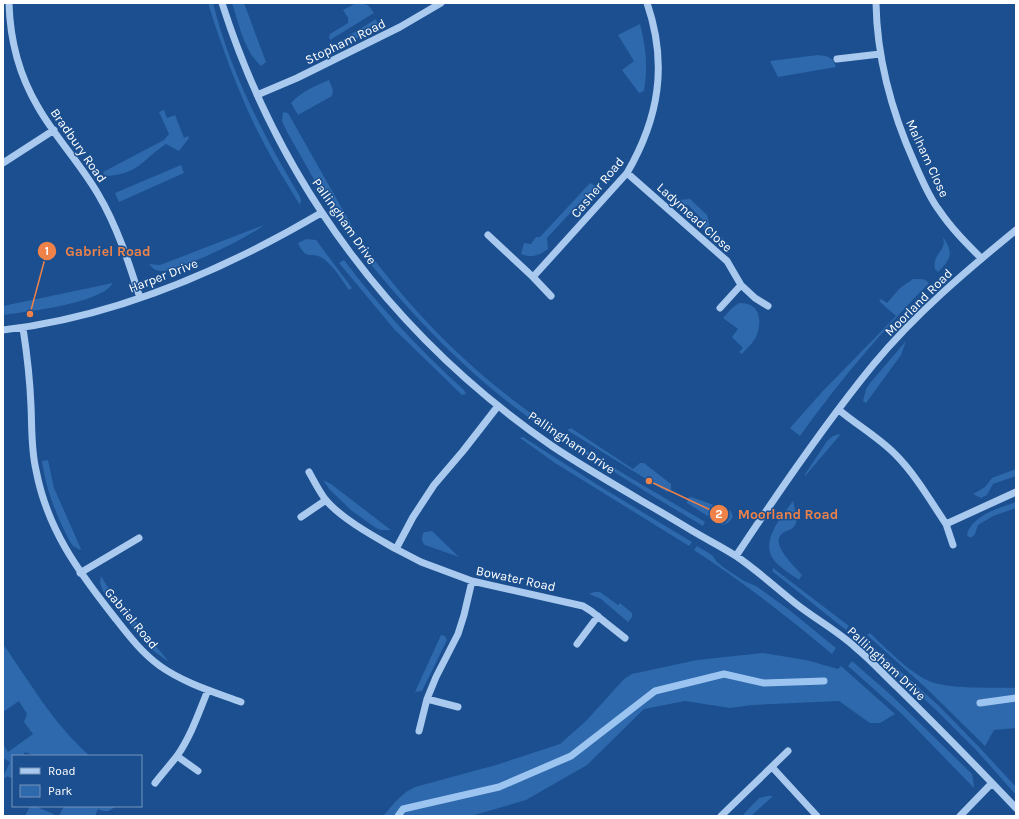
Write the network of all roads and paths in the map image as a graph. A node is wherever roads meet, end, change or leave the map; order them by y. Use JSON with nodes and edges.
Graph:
{"nodes":[{"id":1,"x":9,"y":3,"type":"edge"},
{"id":2,"x":222,"y":3,"type":"edge"},
{"id":3,"x":647,"y":3,"type":"edge"},
{"id":4,"x":876,"y":3,"type":"edge"},
{"id":5,"x":435,"y":4,"type":"edge"},
{"id":6,"x":880,"y":54,"type":"junction"},
{"id":7,"x":838,"y":59,"type":"dead end"},
{"id":8,"x":257,"y":95,"type":"junction"},
{"id":9,"x":54,"y":130,"type":"junction"},
{"id":10,"x":3,"y":163,"type":"edge"},
{"id":11,"x":627,"y":173,"type":"junction"},
{"id":12,"x":321,"y":213,"type":"junction"},
{"id":13,"x":1016,"y":230,"type":"edge"},
{"id":14,"x":488,"y":235,"type":"dead end"},
{"id":15,"x":981,"y":258,"type":"junction"},
{"id":16,"x":533,"y":277,"type":"junction"},
{"id":17,"x":741,"y":285,"type":"junction"},
{"id":18,"x":551,"y":296,"type":"dead end"},
{"id":19,"x":140,"y":298,"type":"junction"},
{"id":20,"x":768,"y":306,"type":"dead end"},
{"id":21,"x":720,"y":308,"type":"dead end"},
{"id":22,"x":23,"y":328,"type":"junction"},
{"id":23,"x":3,"y":330,"type":"edge"},
{"id":24,"x":498,"y":406,"type":"junction"},
{"id":25,"x":839,"y":410,"type":"junction"},
{"id":26,"x":309,"y":472,"type":"dead end"},
{"id":27,"x":1016,"y":492,"type":"edge"},
{"id":28,"x":326,"y":500,"type":"junction"},
{"id":29,"x":301,"y":517,"type":"dead end"},
{"id":30,"x":946,"y":524,"type":"junction"},
{"id":31,"x":139,"y":538,"type":"dead end"},
{"id":32,"x":952,"y":545,"type":"dead end"},
{"id":33,"x":396,"y":549,"type":"junction"},
{"id":34,"x":736,"y":556,"type":"junction"},
{"id":35,"x":80,"y":573,"type":"junction"},
{"id":36,"x":472,"y":581,"type":"junction"},
{"id":37,"x":598,"y":616,"type":"junction"},
{"id":38,"x":625,"y":638,"type":"dead end"},
{"id":39,"x":577,"y":644,"type":"dead end"},
{"id":40,"x":208,"y":690,"type":"junction"},
{"id":41,"x":427,"y":699,"type":"junction"},
{"id":42,"x":241,"y":702,"type":"dead end"},
{"id":43,"x":458,"y":707,"type":"dead end"},
{"id":44,"x":419,"y":731,"type":"dead end"},
{"id":45,"x":788,"y":751,"type":"dead end"},
{"id":46,"x":177,"y":756,"type":"junction"},
{"id":47,"x":772,"y":767,"type":"junction"},
{"id":48,"x":198,"y":771,"type":"dead end"},
{"id":49,"x":155,"y":783,"type":"dead end"},
{"id":50,"x":992,"y":783,"type":"junction"},
{"id":51,"x":1016,"y":808,"type":"edge"},
{"id":52,"x":721,"y":816,"type":"edge"},
{"id":53,"x":817,"y":816,"type":"edge"},
{"id":54,"x":960,"y":816,"type":"edge"}],
"edges":[{"from":1,"to":9,"type":"street","name":"Bradbury Road"},
{"from":2,"to":8,"type":"street","name":"Pallingham Drive"},
{"from":3,"to":11,"type":"street","name":"Casher Road"},
{"from":4,"to":6,"type":"street","name":"Malham Close"},
{"from":5,"to":8,"type":"street","name":"Stopham Road"},
{"from":6,"to":7,"type":"street"},
{"from":6,"to":15,"type":"street","name":"Malham Close"},
{"from":8,"to":12,"type":"street","name":"Pallingham Drive"},
{"from":9,"to":10,"type":"street"},
{"from":9,"to":19,"type":"street","name":"Bradbury Road"},
{"from":11,"to":16,"type":"street","name":"Casher Road"},
{"from":11,"to":17,"type":"street","name":"Ladymead Close"},
{"from":12,"to":19,"type":"street","name":"Harper Drive"},
{"from":12,"to":24,"type":"street","name":"Pallingham Drive"},
{"from":13,"to":15,"type":"street","name":"Moorland Road"},
{"from":14,"to":16,"type":"street"},
{"from":15,"to":25,"type":"street","name":"Moorland Road"},
{"from":16,"to":18,"type":"street"},
{"from":17,"to":20,"type":"street","name":"Ladymead Close"},
{"from":17,"to":21,"type":"street"},
{"from":19,"to":22,"type":"street","name":"Harper Drive"},
{"from":22,"to":23,"type":"street","name":"Harper Drive"},
{"from":22,"to":35,"type":"street","name":"Gabriel Road"},
{"from":24,"to":33,"type":"street"},
{"from":24,"to":34,"type":"street","name":"Pallingham Drive"},
{"from":25,"to":30,"type":"street"},
{"from":25,"to":34,"type":"street","name":"Moorland Road"},
{"from":26,"to":28,"type":"street","name":"Bowater Road"},
{"from":27,"to":30,"type":"street"},
{"from":28,"to":29,"type":"street"},
{"from":28,"to":33,"type":"street","name":"Bowater Road"},
{"from":30,"to":32,"type":"street"},
{"from":31,"to":35,"type":"street"},
{"from":33,"to":36,"type":"street","name":"Bowater Road"},
{"from":34,"to":50,"type":"street","name":"Pallingham Drive"},
{"from":35,"to":40,"type":"street","name":"Gabriel Road"},
{"from":36,"to":37,"type":"street","name":"Bowater Road"},
{"from":36,"to":41,"type":"street"},
{"from":37,"to":38,"type":"street","name":"Bowater Road"},
{"from":37,"to":39,"type":"street"},
{"from":40,"to":42,"type":"street","name":"Gabriel Road"},
{"from":40,"to":46,"type":"street"},
{"from":41,"to":43,"type":"street"},
{"from":41,"to":44,"type":"street"},
{"from":45,"to":47,"type":"street"},
{"from":46,"to":48,"type":"street"},
{"from":46,"to":49,"type":"street"},
{"from":47,"to":52,"type":"street"},
{"from":47,"to":53,"type":"street"},
{"from":50,"to":51,"type":"street","name":"Pallingham Drive"},
{"from":50,"to":54,"type":"street"}]}
